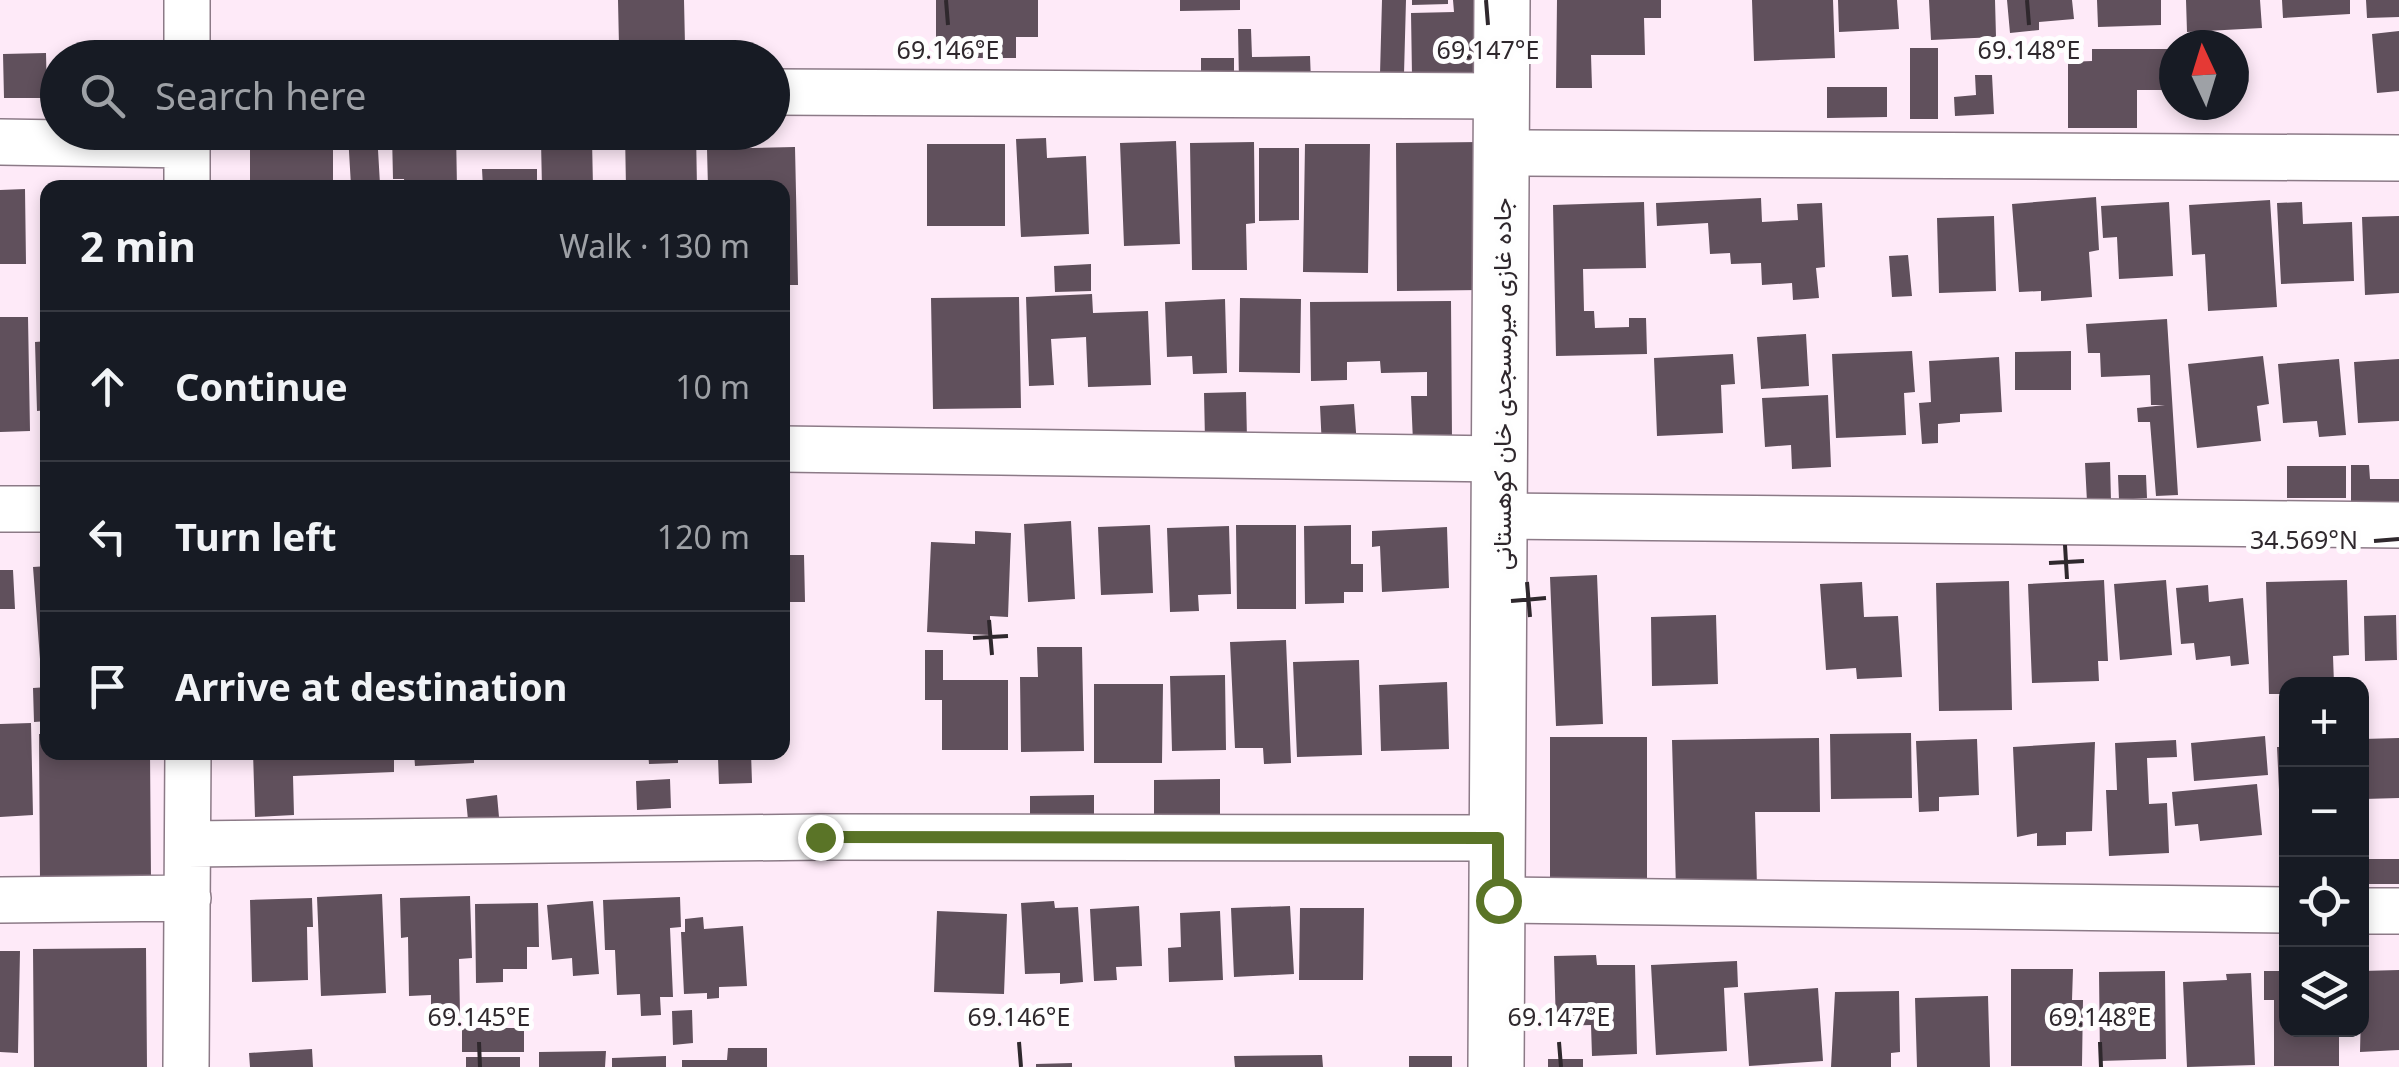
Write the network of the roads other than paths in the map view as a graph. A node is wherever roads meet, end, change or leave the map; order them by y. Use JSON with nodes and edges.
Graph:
{"nodes":[{"id":1,"x":187,"y":0,"type":"edge"},
{"id":2,"x":1502,"y":0,"type":"edge"},
{"id":3,"x":187,"y":40,"type":"edge"},
{"id":4,"x":790,"y":92,"type":"edge"},
{"id":5,"x":1501,"y":96,"type":"junction"},
{"id":6,"x":0,"y":142,"type":"edge"},
{"id":7,"x":40,"y":145,"type":"edge"},
{"id":8,"x":115,"y":150,"type":"edge"},
{"id":9,"x":1502,"y":153,"type":"junction"},
{"id":10,"x":187,"y":155,"type":"edge"},
{"id":11,"x":2399,"y":158,"type":"edge"},
{"id":12,"x":790,"y":448,"type":"edge"},
{"id":13,"x":1500,"y":459,"type":"junction"},
{"id":14,"x":0,"y":509,"type":"edge"},
{"id":15,"x":40,"y":509,"type":"edge"},
{"id":16,"x":1500,"y":516,"type":"junction"},
{"id":17,"x":2399,"y":525,"type":"edge"},
{"id":18,"x":188,"y":760,"type":"edge"},
{"id":19,"x":1498,"y":838,"type":"junction"},
{"id":20,"x":188,"y":844,"type":"junction"},
{"id":21,"x":188,"y":898,"type":"junction"},
{"id":22,"x":0,"y":900,"type":"edge"},
{"id":23,"x":1498,"y":900,"type":"junction"},
{"id":24,"x":2279,"y":910,"type":"edge"},
{"id":25,"x":2369,"y":911,"type":"edge"},
{"id":26,"x":2399,"y":911,"type":"edge"},
{"id":27,"x":186,"y":1067,"type":"edge"},
{"id":28,"x":1496,"y":1067,"type":"edge"}],
"edges":[{"from":1,"to":3,"type":"street"},
{"from":2,"to":5,"type":"main road","name":"جاده غازی میرمسجدی خان کوهستانی"},
{"from":4,"to":5,"type":"street"},
{"from":5,"to":9,"type":"main road","name":"جاده غازی میرمسجدی خان کوهستانی"},
{"from":6,"to":7,"type":"street"},
{"from":8,"to":10,"type":"street"},
{"from":9,"to":11,"type":"street"},
{"from":9,"to":13,"type":"main road","name":"جاده غازی میرمسجدی خان کوهستانی"},
{"from":12,"to":13,"type":"street"},
{"from":13,"to":16,"type":"main road","name":"جاده غازی میرمسجدی خان کوهستانی"},
{"from":14,"to":15,"type":"street"},
{"from":16,"to":17,"type":"street"},
{"from":16,"to":19,"type":"main road","name":"جاده غازی میرمسجدی خان کوهستانی"},
{"from":18,"to":20,"type":"street"},
{"from":19,"to":20,"type":"street"},
{"from":19,"to":23,"type":"main road","name":"جاده غازی میرمسجدی خان کوهستانی"},
{"from":20,"to":21,"type":"street"},
{"from":21,"to":22,"type":"street"},
{"from":21,"to":27,"type":"street"},
{"from":23,"to":24,"type":"street"},
{"from":23,"to":28,"type":"main road","name":"جاده غازی میرمسجدی خان کوهستانی"},
{"from":25,"to":26,"type":"street"}]}
